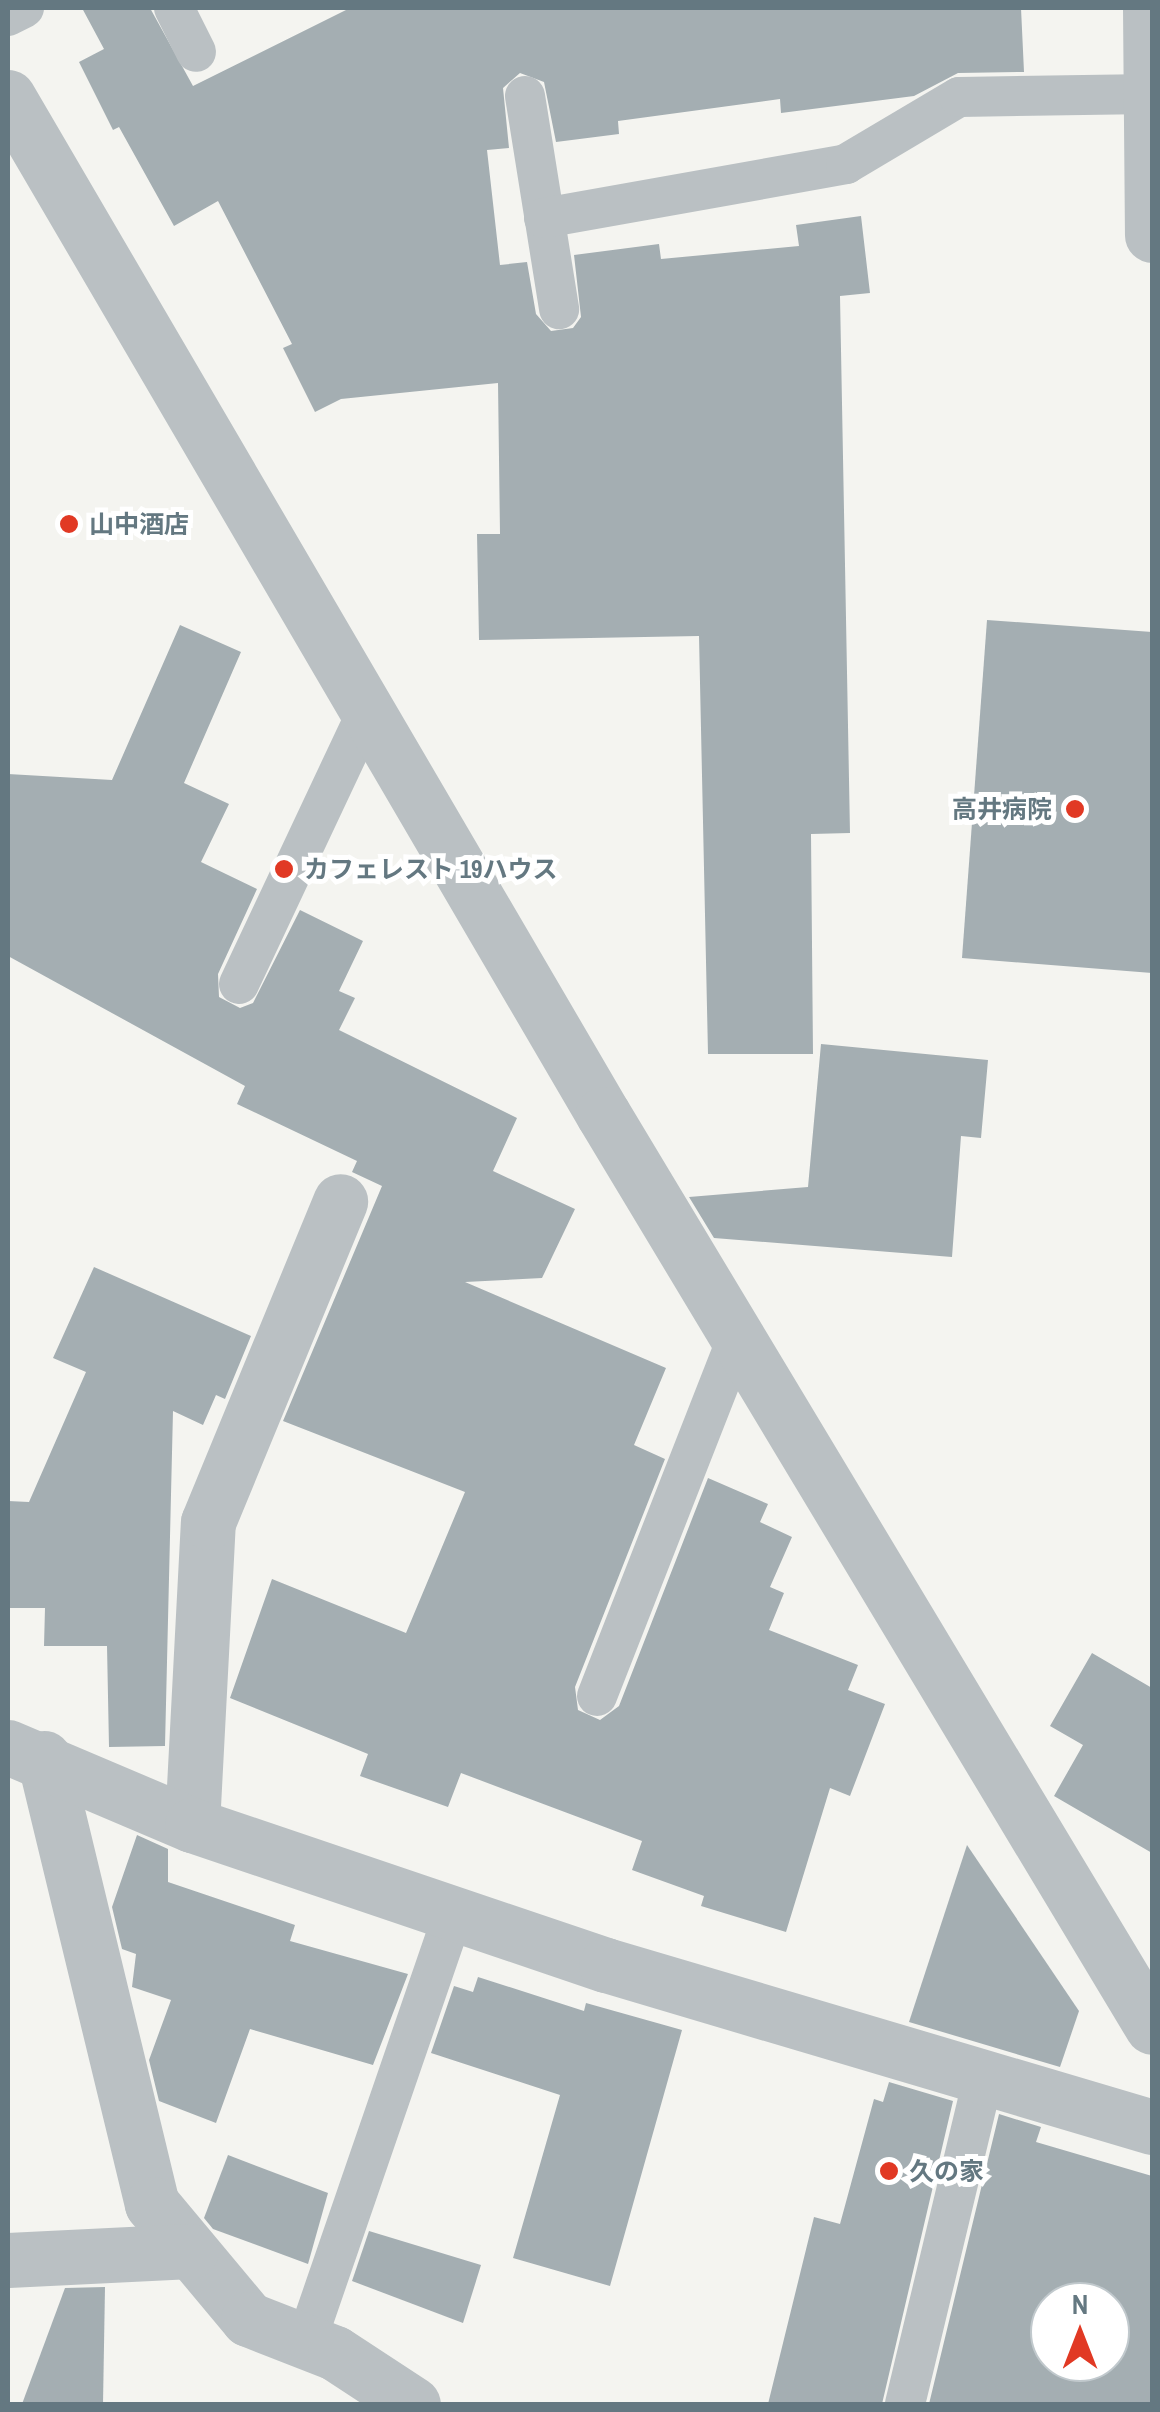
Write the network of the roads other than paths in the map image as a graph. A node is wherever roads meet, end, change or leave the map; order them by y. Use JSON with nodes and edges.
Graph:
{"nodes":[{"id":1,"x":24,"y":8,"type":"edge"},
{"id":2,"x":174,"y":8,"type":"edge"},
{"id":3,"x":8,"y":16,"type":"edge"},
{"id":4,"x":1151,"y":19,"type":"edge"},
{"id":5,"x":196,"y":52,"type":"dead end"},
{"id":6,"x":1151,"y":94,"type":"edge"},
{"id":7,"x":524,"y":96,"type":"dead end"},
{"id":8,"x":8,"y":97,"type":"edge"},
{"id":9,"x":544,"y":218,"type":"junction"},
{"id":10,"x":1152,"y":235,"type":"edge"},
{"id":11,"x":559,"y":309,"type":"dead end"},
{"id":12,"x":367,"y":712,"type":"junction"},
{"id":13,"x":239,"y":984,"type":"dead end"},
{"id":14,"x":340,"y":1201,"type":"dead end"},
{"id":15,"x":738,"y":1338,"type":"junction"},
{"id":16,"x":598,"y":1696,"type":"dead end"},
{"id":17,"x":26,"y":1753,"type":"edge"},
{"id":18,"x":192,"y":1825,"type":"junction"},
{"id":19,"x":454,"y":1914,"type":"junction"},
{"id":20,"x":1152,"y":2026,"type":"edge"},
{"id":21,"x":983,"y":2078,"type":"junction"},
{"id":22,"x":1152,"y":2127,"type":"edge"},
{"id":23,"x":191,"y":2251,"type":"junction"},
{"id":24,"x":8,"y":2260,"type":"edge"},
{"id":25,"x":306,"y":2342,"type":"junction"},
{"id":26,"x":413,"y":2404,"type":"edge"},
{"id":27,"x":906,"y":2404,"type":"edge"}],
"edges":[{"from":1,"to":3,"type":"lane"},
{"from":2,"to":5,"type":"lane"},
{"from":4,"to":6,"type":"street"},
{"from":6,"to":9,"type":"lane"},
{"from":6,"to":10,"type":"street"},
{"from":7,"to":9,"type":"lane"},
{"from":8,"to":12,"type":"street"},
{"from":9,"to":11,"type":"lane"},
{"from":12,"to":13,"type":"lane"},
{"from":12,"to":15,"type":"street"},
{"from":14,"to":18,"type":"street"},
{"from":15,"to":16,"type":"lane"},
{"from":15,"to":20,"type":"street"},
{"from":17,"to":18,"type":"street"},
{"from":17,"to":23,"type":"street"},
{"from":18,"to":19,"type":"street"},
{"from":19,"to":21,"type":"street"},
{"from":19,"to":25,"type":"lane"},
{"from":21,"to":22,"type":"street"},
{"from":21,"to":27,"type":"lane"},
{"from":23,"to":24,"type":"street"},
{"from":23,"to":25,"type":"street"},
{"from":25,"to":26,"type":"street"}]}
